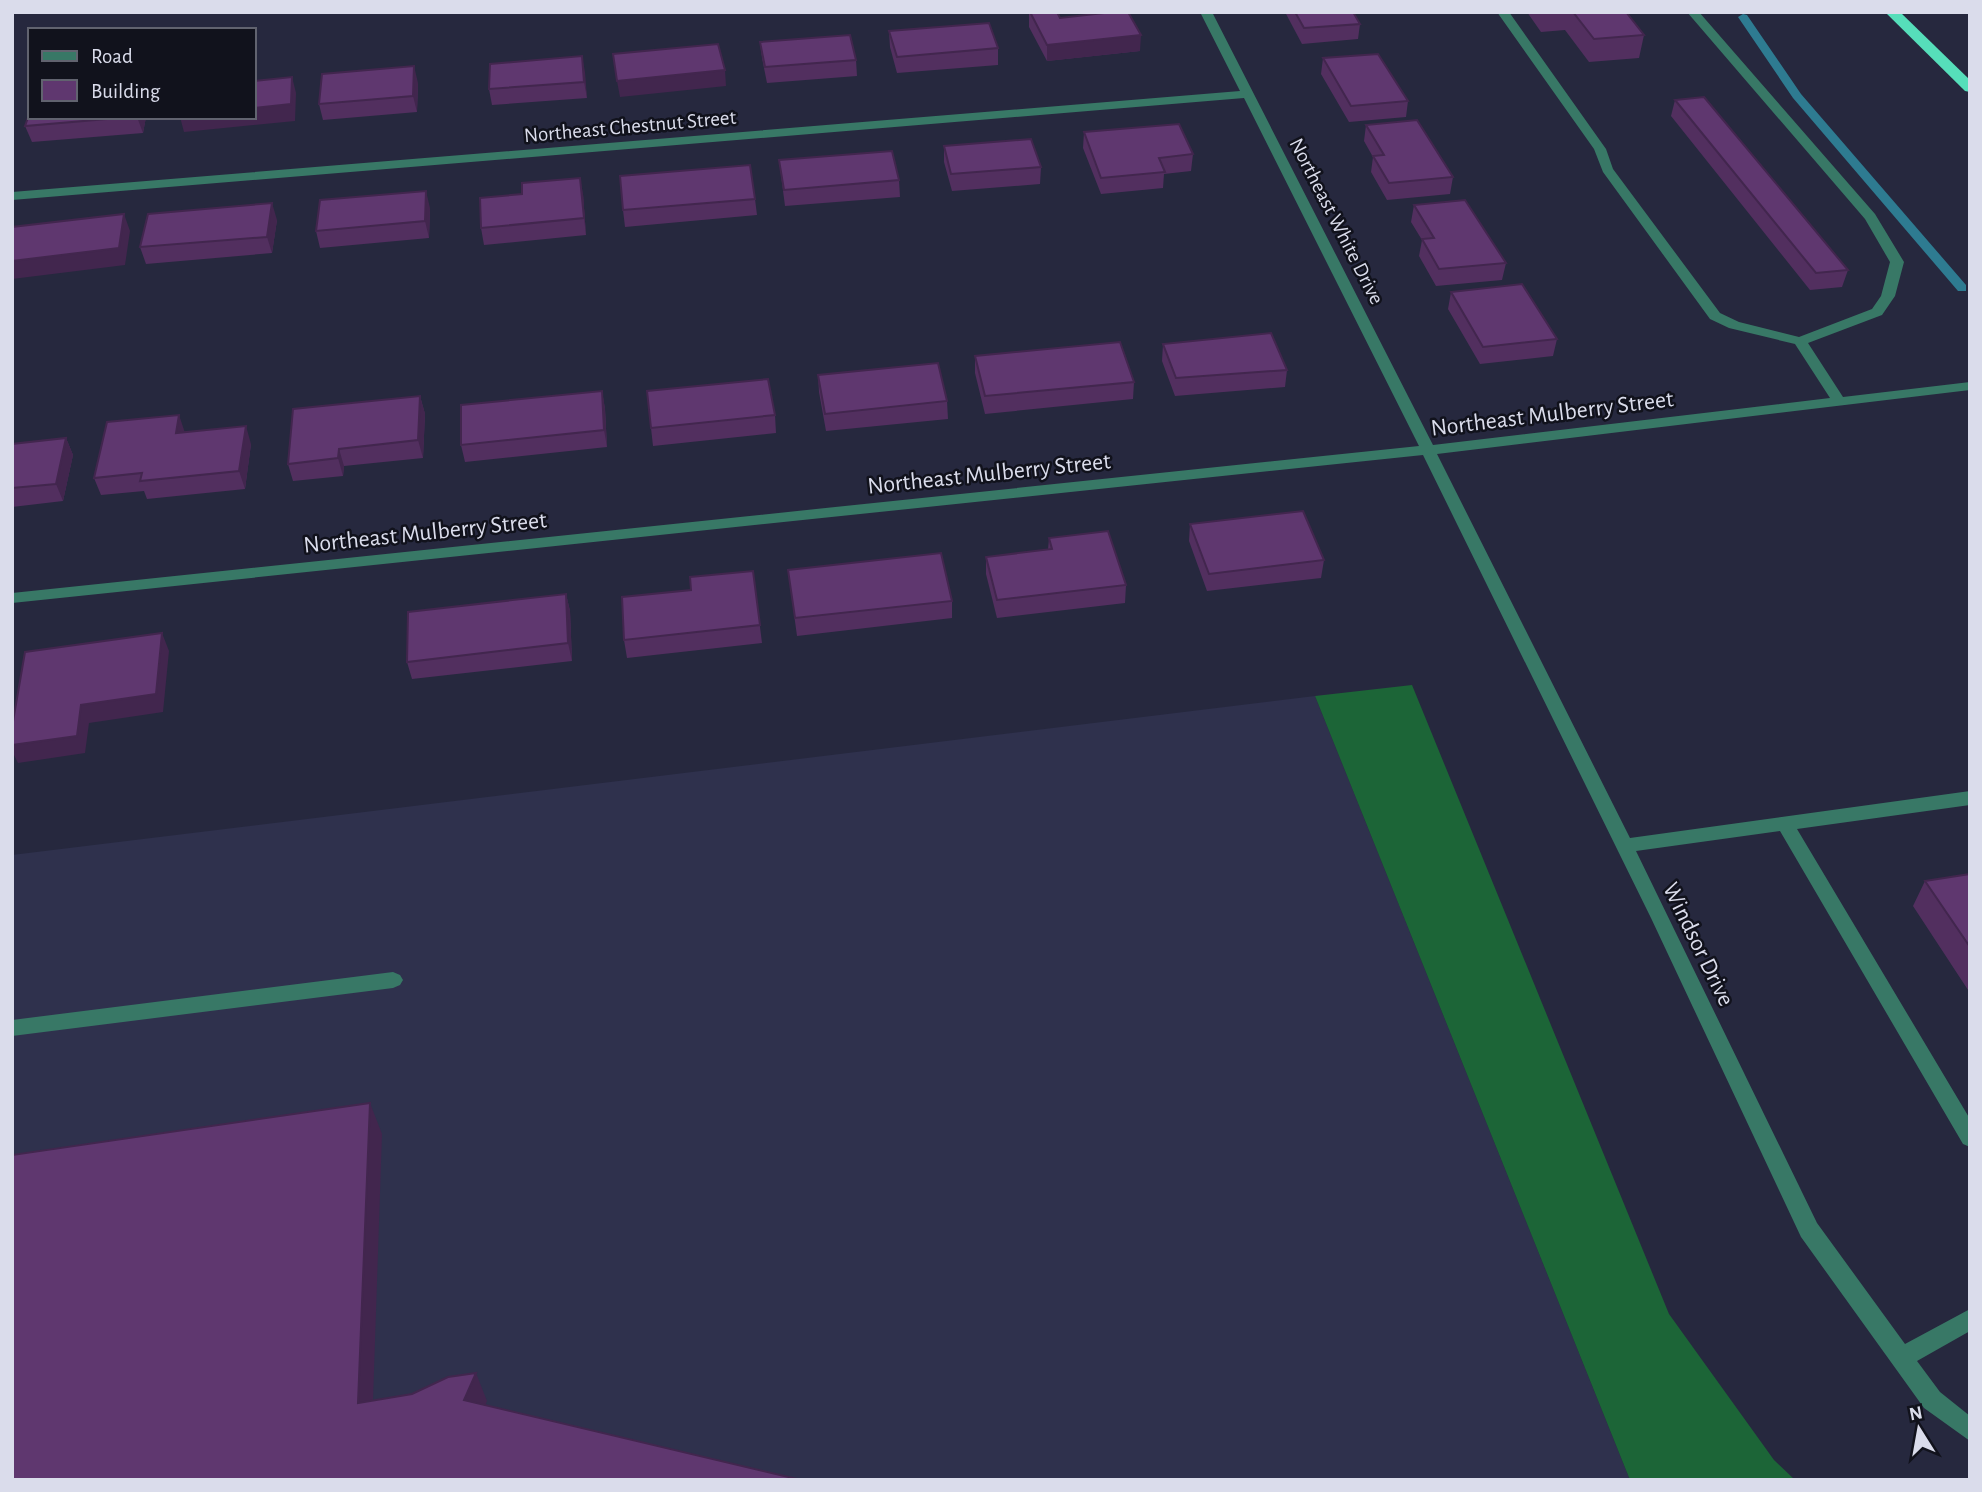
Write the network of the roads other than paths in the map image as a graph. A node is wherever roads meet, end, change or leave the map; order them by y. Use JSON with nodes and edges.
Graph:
{"nodes":[{"id":1,"x":1206,"y":12,"type":"edge"},
{"id":2,"x":1503,"y":12,"type":"edge"},
{"id":3,"x":1693,"y":12,"type":"edge"},
{"id":4,"x":1892,"y":12,"type":"edge"},
{"id":5,"x":1970,"y":88,"type":"edge"},
{"id":6,"x":1250,"y":94,"type":"junction"},
{"id":7,"x":12,"y":196,"type":"edge"},
{"id":8,"x":1800,"y":341,"type":"junction"},
{"id":9,"x":1970,"y":386,"type":"edge"},
{"id":10,"x":1839,"y":401,"type":"junction"},
{"id":11,"x":1428,"y":450,"type":"junction"},
{"id":12,"x":12,"y":598,"type":"edge"},
{"id":13,"x":1970,"y":798,"type":"edge"},
{"id":14,"x":1785,"y":824,"type":"junction"},
{"id":15,"x":1623,"y":846,"type":"junction"},
{"id":16,"x":393,"y":980,"type":"dead end"},
{"id":17,"x":12,"y":1028,"type":"edge"},
{"id":18,"x":1970,"y":1138,"type":"edge"},
{"id":19,"x":1970,"y":1319,"type":"edge"},
{"id":20,"x":1901,"y":1358,"type":"junction"},
{"id":21,"x":1970,"y":1430,"type":"edge"}],
"edges":[{"from":1,"to":6,"type":"street","name":"Northeast White Drive"},
{"from":2,"to":8,"type":"street"},
{"from":3,"to":8,"type":"street"},
{"from":4,"to":5,"type":"highway"},
{"from":6,"to":7,"type":"street","name":"Northeast Chestnut Street"},
{"from":6,"to":11,"type":"street","name":"Northeast White Drive"},
{"from":8,"to":10,"type":"street"},
{"from":9,"to":10,"type":"street","name":"Northeast Mulberry Street"},
{"from":10,"to":11,"type":"street","name":"Northeast Mulberry Street"},
{"from":11,"to":12,"type":"street","name":"Northeast Mulberry Street"},
{"from":11,"to":15,"type":"street","name":"Windsor Drive"},
{"from":13,"to":14,"type":"street"},
{"from":14,"to":15,"type":"street"},
{"from":14,"to":18,"type":"street"},
{"from":15,"to":20,"type":"street","name":"Windsor Drive"},
{"from":16,"to":17,"type":"street"},
{"from":19,"to":20,"type":"street"},
{"from":20,"to":21,"type":"street","name":"Windsor Drive"}]}
